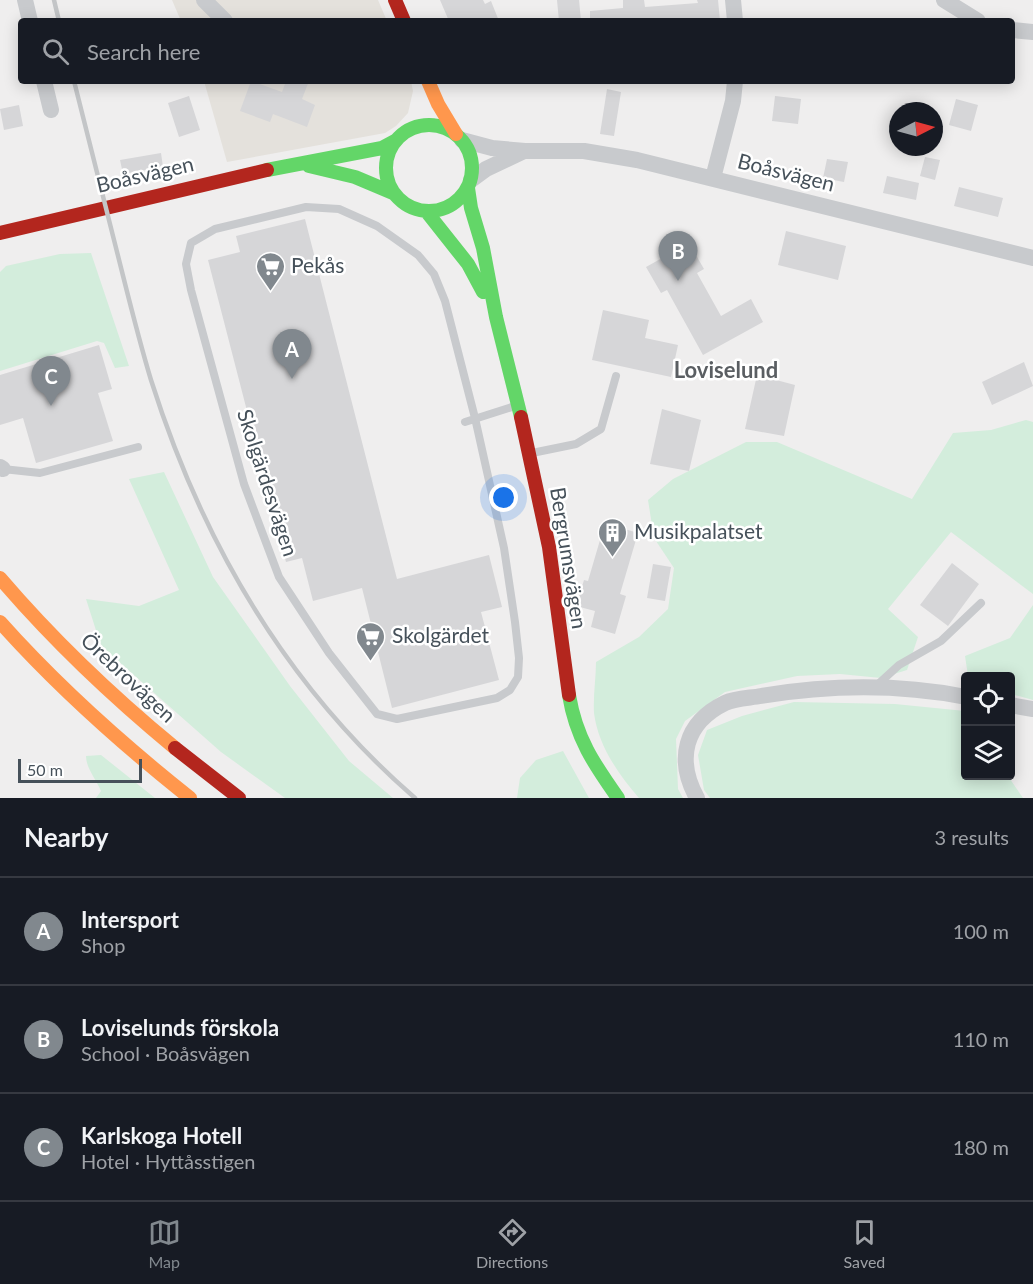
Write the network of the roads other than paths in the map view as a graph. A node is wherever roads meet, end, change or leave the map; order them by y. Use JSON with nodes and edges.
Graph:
{"nodes":[{"id":1,"x":25,"y":0,"type":"edge"},
{"id":2,"x":204,"y":0,"type":"edge"},
{"id":3,"x":395,"y":0,"type":"edge"},
{"id":4,"x":733,"y":0,"type":"edge"},
{"id":5,"x":944,"y":0,"type":"edge"},
{"id":6,"x":29,"y":18,"type":"edge"},
{"id":7,"x":222,"y":18,"type":"edge"},
{"id":8,"x":403,"y":18,"type":"edge"},
{"id":9,"x":735,"y":18,"type":"edge"},
{"id":10,"x":973,"y":18,"type":"edge"},
{"id":11,"x":1015,"y":30,"type":"edge"},
{"id":12,"x":1033,"y":32,"type":"edge"},
{"id":13,"x":45,"y":84,"type":"edge"},
{"id":14,"x":426,"y":84,"type":"edge"},
{"id":15,"x":428,"y":84,"type":"edge"},
{"id":16,"x":735,"y":84,"type":"edge"},
{"id":17,"x":51,"y":110,"type":"dead end"},
{"id":18,"x":408,"y":130,"type":"junction"},
{"id":19,"x":459,"y":137,"type":"junction"},
{"id":20,"x":395,"y":141,"type":"junction"},
{"id":21,"x":525,"y":151,"type":"junction"},
{"id":22,"x":300,"y":164,"type":"junction"},
{"id":23,"x":712,"y":178,"type":"junction"},
{"id":24,"x":469,"y":184,"type":"junction"},
{"id":25,"x":393,"y":193,"type":"junction"},
{"id":26,"x":426,"y":211,"type":"junction"},
{"id":27,"x":0,"y":232,"type":"edge"},
{"id":28,"x":1033,"y":258,"type":"edge"},
{"id":29,"x":496,"y":317,"type":"junction"},
{"id":30,"x":615,"y":376,"type":"dead end"},
{"id":31,"x":518,"y":405,"type":"junction"},
{"id":32,"x":475,"y":418,"type":"junction"},
{"id":33,"x":465,"y":422,"type":"dead end"},
{"id":34,"x":138,"y":447,"type":"dead end"},
{"id":35,"x":528,"y":453,"type":"junction"},
{"id":36,"x":2,"y":468,"type":"edge"},
{"id":37,"x":0,"y":578,"type":"edge"},
{"id":38,"x":981,"y":603,"type":"dead end"},
{"id":39,"x":0,"y":622,"type":"edge"},
{"id":40,"x":875,"y":687,"type":"junction"},
{"id":41,"x":961,"y":696,"type":"edge"},
{"id":42,"x":1015,"y":706,"type":"edge"},
{"id":43,"x":1033,"y":709,"type":"edge"},
{"id":44,"x":190,"y":798,"type":"edge"},
{"id":45,"x":239,"y":798,"type":"edge"},
{"id":46,"x":618,"y":798,"type":"edge"},
{"id":47,"x":698,"y":798,"type":"edge"}],
"edges":[{"from":1,"to":6,"type":"street"},
{"from":2,"to":7,"type":"street"},
{"from":3,"to":8,"type":"main road"},
{"from":4,"to":9,"type":"street"},
{"from":5,"to":10,"type":"street"},
{"from":11,"to":12,"type":"street"},
{"from":13,"to":17,"type":"street"},
{"from":14,"to":18,"type":"main road"},
{"from":15,"to":19,"type":"main road"},
{"from":16,"to":23,"type":"street"},
{"from":18,"to":19,"type":"main road"},
{"from":18,"to":20,"type":"main road"},
{"from":19,"to":21,"type":"street","name":"Boåsvägen"},
{"from":19,"to":24,"type":"main road"},
{"from":20,"to":22,"type":"main road","name":"Boåsvägen"},
{"from":20,"to":25,"type":"main road"},
{"from":21,"to":23,"type":"street","name":"Boåsvägen"},
{"from":21,"to":24,"type":"street","name":"Boåsvägen"},
{"from":22,"to":25,"type":"main road","name":"Boåsvägen"},
{"from":22,"to":27,"type":"main road","name":"Boåsvägen"},
{"from":23,"to":28,"type":"street","name":"Boåsvägen"},
{"from":24,"to":26,"type":"main road"},
{"from":24,"to":29,"type":"main road","name":"Bergrumsvägen"},
{"from":25,"to":26,"type":"main road"},
{"from":26,"to":29,"type":"main road","name":"Bergrumsvägen"},
{"from":29,"to":31,"type":"main road","name":"Bergrumsvägen"},
{"from":30,"to":35,"type":"lane"},
{"from":31,"to":32,"type":"lane"},
{"from":31,"to":35,"type":"main road","name":"Bergrumsvägen"},
{"from":32,"to":32,"type":"lane","name":"Skolgärdesvägen"},
{"from":32,"to":33,"type":"lane"},
{"from":34,"to":36,"type":"lane"},
{"from":35,"to":46,"type":"main road","name":"Bergrumsvägen"},
{"from":37,"to":45,"type":"main road","name":"Örebrovägen"},
{"from":38,"to":40,"type":"lane"},
{"from":39,"to":44,"type":"main road"},
{"from":40,"to":41,"type":"street"},
{"from":40,"to":47,"type":"street"},
{"from":42,"to":43,"type":"street"}]}
